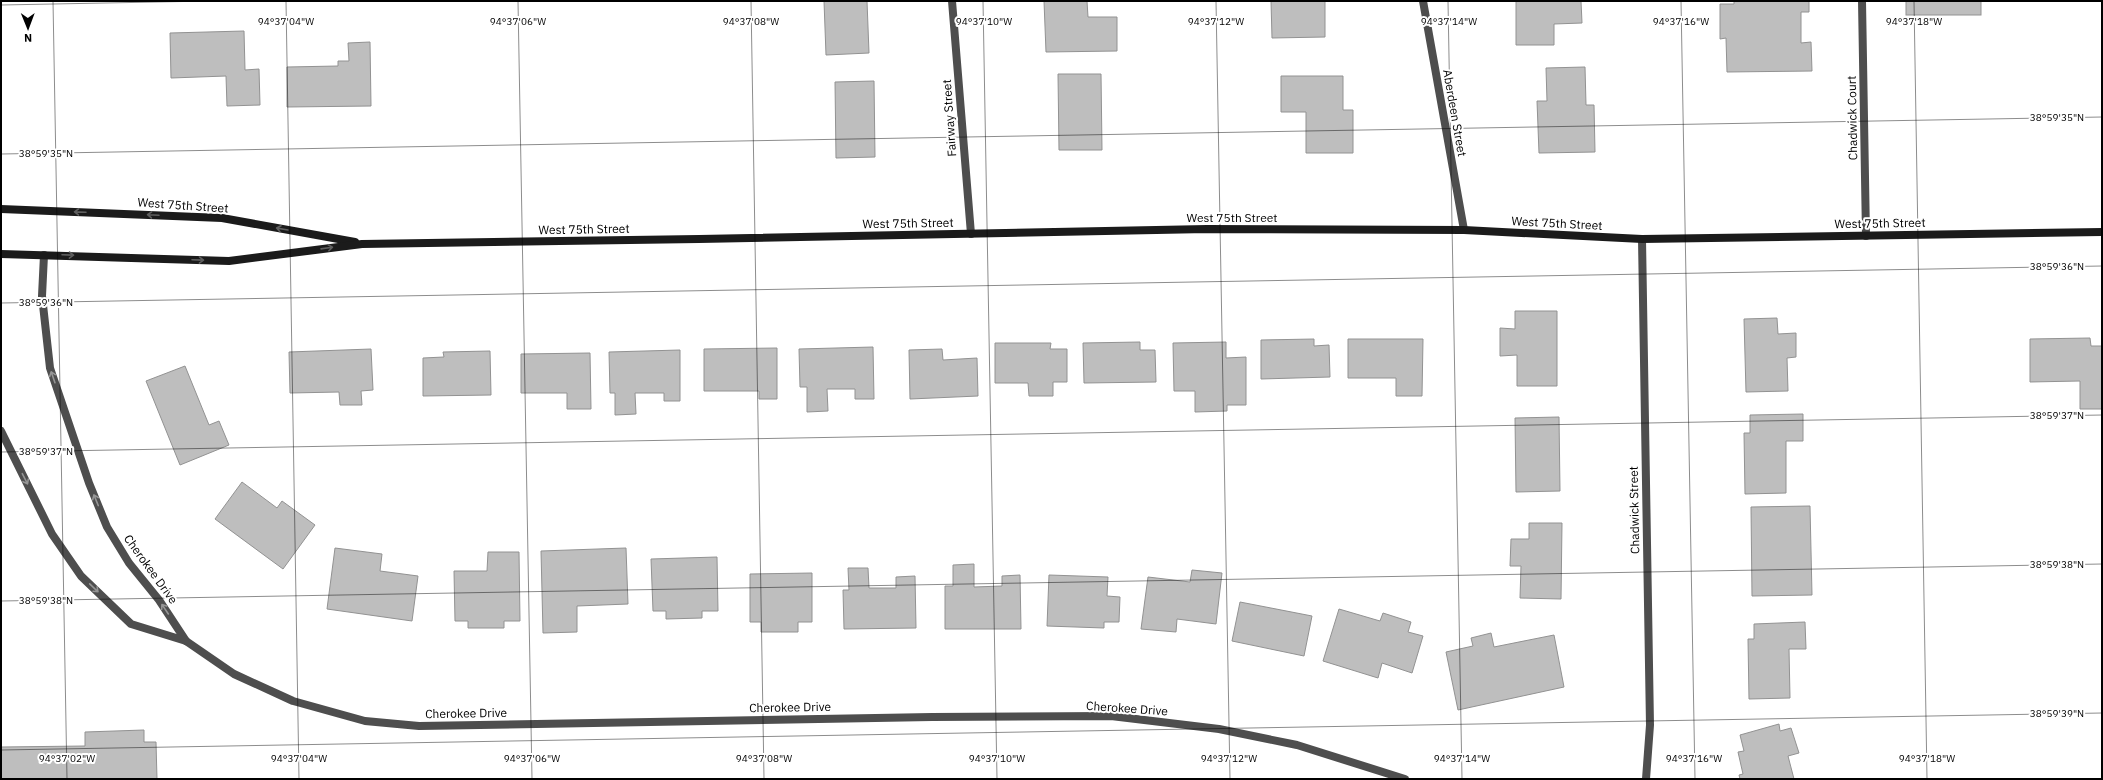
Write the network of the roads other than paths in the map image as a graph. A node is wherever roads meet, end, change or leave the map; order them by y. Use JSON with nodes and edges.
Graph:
{"nodes":[{"id":1,"x":952,"y":1,"type":"edge"},
{"id":2,"x":1423,"y":1,"type":"edge"},
{"id":3,"x":1862,"y":1,"type":"edge"},
{"id":4,"x":1,"y":209,"type":"edge"},
{"id":5,"x":1464,"y":230,"type":"junction"},
{"id":6,"x":2102,"y":232,"type":"edge"},
{"id":7,"x":970,"y":234,"type":"junction"},
{"id":8,"x":1866,"y":236,"type":"junction"},
{"id":9,"x":1642,"y":240,"type":"junction"},
{"id":10,"x":362,"y":244,"type":"junction"},
{"id":11,"x":1,"y":254,"type":"edge"},
{"id":12,"x":44,"y":254,"type":"junction"},
{"id":13,"x":1,"y":432,"type":"edge"},
{"id":14,"x":186,"y":642,"type":"junction"},
{"id":15,"x":1405,"y":779,"type":"edge"},
{"id":16,"x":1646,"y":779,"type":"edge"}],
"edges":[{"from":1,"to":7,"type":"street","name":"Fairway Street"},
{"from":2,"to":5,"type":"street","name":"Aberdeen Street"},
{"from":3,"to":8,"type":"street","name":"Chadwick Court"},
{"from":10,"to":4,"type":"main road","name":"West 75th Street","one_way":true},
{"from":5,"to":7,"type":"main road","name":"West 75th Street"},
{"from":5,"to":9,"type":"main road","name":"West 75th Street"},
{"from":6,"to":8,"type":"main road","name":"West 75th Street"},
{"from":7,"to":10,"type":"main road","name":"West 75th Street"},
{"from":8,"to":9,"type":"main road","name":"West 75th Street"},
{"from":9,"to":16,"type":"street","name":"Chadwick Street"},
{"from":12,"to":10,"type":"main road","name":"West 75th Street","one_way":true},
{"from":11,"to":12,"type":"main road","name":"West 75th Street"},
{"from":14,"to":12,"type":"street","name":"Cherokee Drive","one_way":true},
{"from":13,"to":14,"type":"street","name":"Cherokee Drive","one_way":true},
{"from":14,"to":15,"type":"street","name":"Cherokee Drive"}]}
